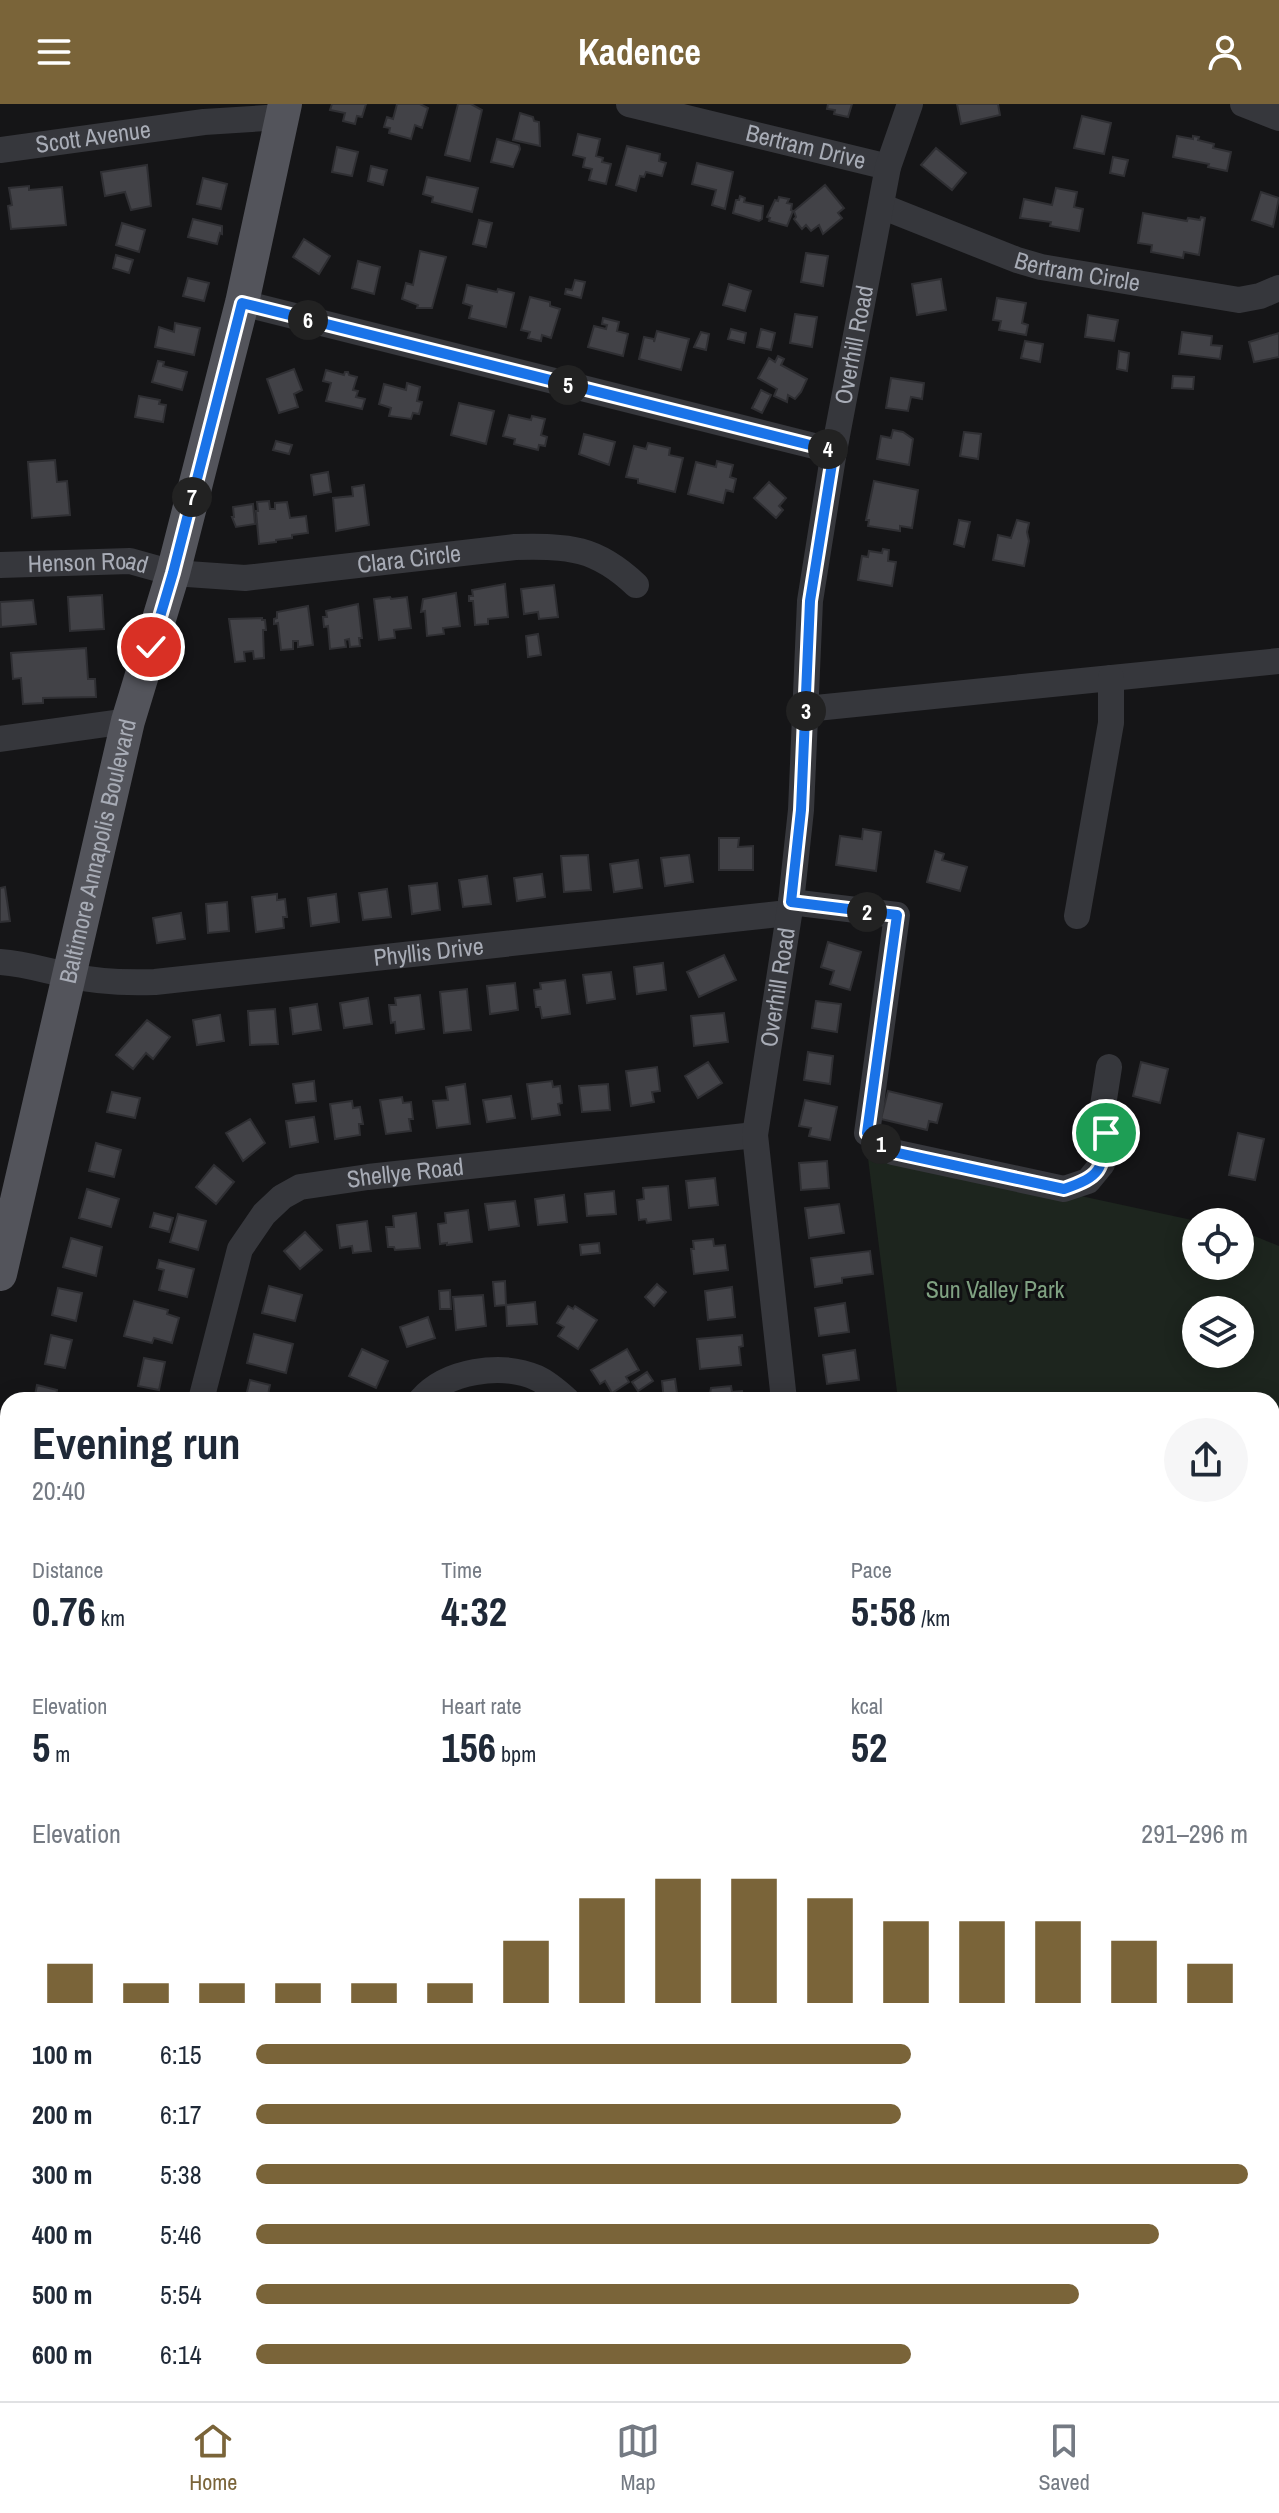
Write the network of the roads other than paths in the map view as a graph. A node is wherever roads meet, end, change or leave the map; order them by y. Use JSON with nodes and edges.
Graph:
{"nodes":[{"id":1,"x":629,"y":104,"type":"edge"},
{"id":2,"x":910,"y":104,"type":"edge"},
{"id":3,"x":1243,"y":104,"type":"edge"},
{"id":4,"x":283,"y":111,"type":"edge"},
{"id":5,"x":697,"y":112,"type":"edge"},
{"id":6,"x":1279,"y":118,"type":"edge"},
{"id":7,"x":0,"y":150,"type":"edge"},
{"id":8,"x":888,"y":167,"type":"junction"},
{"id":9,"x":881,"y":206,"type":"junction"},
{"id":10,"x":1279,"y":288,"type":"edge"},
{"id":11,"x":242,"y":303,"type":"junction"},
{"id":12,"x":834,"y":451,"type":"junction"},
{"id":13,"x":0,"y":565,"type":"edge"},
{"id":14,"x":173,"y":573,"type":"junction"},
{"id":15,"x":636,"y":585,"type":"dead end"},
{"id":16,"x":1279,"y":661,"type":"edge"},
{"id":17,"x":1111,"y":678,"type":"junction"},
{"id":18,"x":806,"y":709,"type":"junction"},
{"id":19,"x":128,"y":721,"type":"junction"},
{"id":20,"x":0,"y":739,"type":"edge"},
{"id":21,"x":790,"y":908,"type":"junction"},
{"id":22,"x":1077,"y":916,"type":"dead end"},
{"id":23,"x":0,"y":962,"type":"edge"},
{"id":24,"x":68,"y":976,"type":"junction"},
{"id":25,"x":0,"y":978,"type":"edge"},
{"id":26,"x":1109,"y":1067,"type":"dead end"},
{"id":27,"x":755,"y":1135,"type":"junction"},
{"id":28,"x":0,"y":1274,"type":"edge"},
{"id":29,"x":203,"y":1392,"type":"edge"},
{"id":30,"x":428,"y":1392,"type":"edge"},
{"id":31,"x":556,"y":1392,"type":"edge"},
{"id":32,"x":783,"y":1392,"type":"edge"}],
"edges":[{"from":1,"to":5,"type":"street","name":"Bertram Drive"},
{"from":2,"to":8,"type":"street","name":"Overhill Road"},
{"from":3,"to":6,"type":"street"},
{"from":4,"to":7,"type":"street","name":"Scott Avenue"},
{"from":4,"to":11,"type":"main road","name":"Baltimore Annapolis Boulevard"},
{"from":5,"to":8,"type":"street","name":"Bertram Drive"},
{"from":8,"to":9,"type":"street","name":"Overhill Road"},
{"from":9,"to":10,"type":"street","name":"Bertram Circle"},
{"from":9,"to":12,"type":"street","name":"Overhill Road"},
{"from":11,"to":12,"type":"street"},
{"from":11,"to":14,"type":"main road","name":"Baltimore Annapolis Boulevard"},
{"from":12,"to":18,"type":"street","name":"Overhill Road"},
{"from":13,"to":14,"type":"street","name":"Henson Road"},
{"from":14,"to":15,"type":"street","name":"Clara Circle"},
{"from":14,"to":19,"type":"main road","name":"Baltimore Annapolis Boulevard"},
{"from":16,"to":17,"type":"street"},
{"from":17,"to":18,"type":"street"},
{"from":17,"to":22,"type":"street"},
{"from":18,"to":21,"type":"street","name":"Overhill Road"},
{"from":19,"to":20,"type":"street"},
{"from":19,"to":24,"type":"main road","name":"Baltimore Annapolis Boulevard"},
{"from":21,"to":24,"type":"street","name":"Phyllis Drive"},
{"from":21,"to":26,"type":"street","name":"Phyllis Drive"},
{"from":21,"to":27,"type":"street","name":"Overhill Road"},
{"from":23,"to":24,"type":"street"},
{"from":24,"to":25,"type":"street"},
{"from":24,"to":28,"type":"main road","name":"Baltimore Annapolis Boulevard"},
{"from":27,"to":29,"type":"street","name":"Shellye Road"},
{"from":27,"to":32,"type":"street","name":"Overhill Road"},
{"from":30,"to":31,"type":"street"}]}
